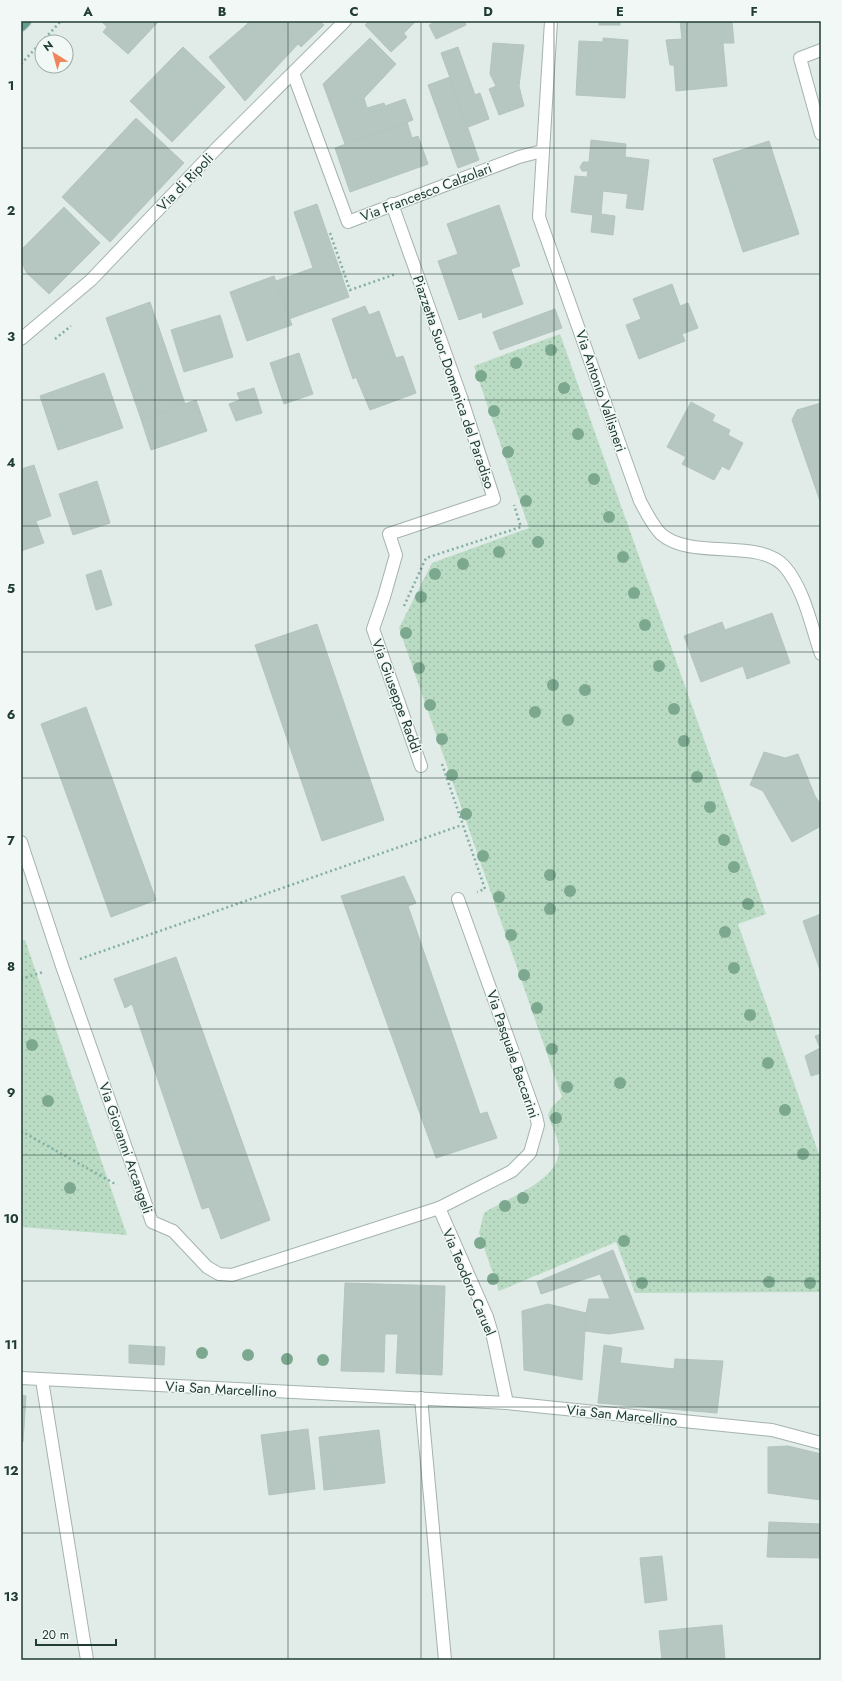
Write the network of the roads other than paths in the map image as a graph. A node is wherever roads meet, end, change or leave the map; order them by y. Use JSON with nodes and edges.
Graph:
{"nodes":[{"id":1,"x":25,"y":21,"type":"edge"},
{"id":2,"x":345,"y":21,"type":"edge"},
{"id":3,"x":551,"y":21,"type":"edge"},
{"id":4,"x":21,"y":25,"type":"edge"},
{"id":5,"x":821,"y":50,"type":"edge"},
{"id":6,"x":293,"y":73,"type":"junction"},
{"id":7,"x":821,"y":134,"type":"edge"},
{"id":8,"x":542,"y":151,"type":"junction"},
{"id":9,"x":392,"y":204,"type":"junction"},
{"id":10,"x":21,"y":340,"type":"edge"},
{"id":11,"x":388,"y":534,"type":"joint"},
{"id":12,"x":821,"y":654,"type":"edge"},
{"id":13,"x":421,"y":766,"type":"road end"},
{"id":14,"x":21,"y":842,"type":"edge"},
{"id":15,"x":458,"y":899,"type":"road end"},
{"id":16,"x":439,"y":1208,"type":"junction"},
{"id":17,"x":21,"y":1378,"type":"edge"},
{"id":18,"x":42,"y":1380,"type":"junction"},
{"id":19,"x":421,"y":1398,"type":"junction"},
{"id":20,"x":507,"y":1403,"type":"junction"},
{"id":21,"x":821,"y":1443,"type":"edge"},
{"id":22,"x":87,"y":1660,"type":"edge"},
{"id":23,"x":445,"y":1660,"type":"edge"}],
"edges":[{"from":1,"to":4,"type":"main road"},
{"from":2,"to":6,"type":"street","name":"Via di Ripoli"},
{"from":3,"to":8,"type":"street","name":"Via Antonio Vallisneri"},
{"from":5,"to":7,"type":"street"},
{"from":6,"to":9,"type":"street","name":"Via Francesco Calzolari"},
{"from":6,"to":10,"type":"street","name":"Via di Ripoli"},
{"from":8,"to":9,"type":"street","name":"Via Francesco Calzolari"},
{"from":8,"to":12,"type":"street","name":"Via Antonio Vallisneri"},
{"from":9,"to":11,"type":"street","name":"Piazzetta Suor Domenica del Paradiso"},
{"from":11,"to":13,"type":"street","name":"Via Giuseppe Raddi"},
{"from":14,"to":16,"type":"street","name":"Via Giovanni Arcangeli"},
{"from":15,"to":16,"type":"street","name":"Via Pasquale Baccarini"},
{"from":16,"to":20,"type":"street","name":"Via Teodoro Caruel"},
{"from":17,"to":18,"type":"street","name":"Via San Marcellino"},
{"from":18,"to":19,"type":"street","name":"Via San Marcellino"},
{"from":18,"to":22,"type":"street"},
{"from":19,"to":20,"type":"street","name":"Via San Marcellino"},
{"from":19,"to":23,"type":"street"},
{"from":20,"to":21,"type":"street","name":"Via San Marcellino"}]}
